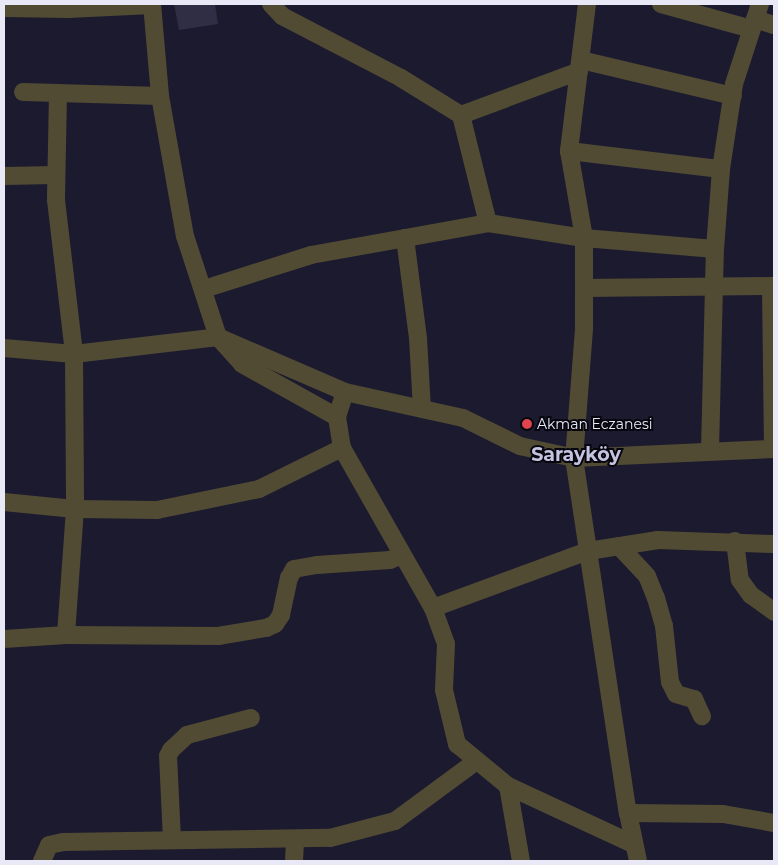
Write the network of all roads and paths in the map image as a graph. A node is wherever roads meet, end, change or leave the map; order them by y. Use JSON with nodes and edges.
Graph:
{"nodes":[{"id":1,"x":152,"y":4,"type":"edge"},
{"id":2,"x":271,"y":4,"type":"edge"},
{"id":3,"x":587,"y":4,"type":"edge"},
{"id":4,"x":661,"y":4,"type":"edge"},
{"id":5,"x":4,"y":8,"type":"edge"},
{"id":6,"x":756,"y":17,"type":"edge"},
{"id":7,"x":774,"y":25,"type":"edge"},
{"id":8,"x":580,"y":66,"type":"junction"},
{"id":9,"x":23,"y":92,"type":"dead end"},
{"id":10,"x":58,"y":93,"type":"junction"},
{"id":11,"x":160,"y":96,"type":"junction"},
{"id":12,"x":732,"y":96,"type":"junction"},
{"id":13,"x":461,"y":115,"type":"junction"},
{"id":14,"x":569,"y":151,"type":"junction"},
{"id":15,"x":721,"y":169,"type":"junction"},
{"id":16,"x":56,"y":175,"type":"junction"},
{"id":17,"x":4,"y":176,"type":"edge"},
{"id":18,"x":488,"y":223,"type":"junction"},
{"id":19,"x":405,"y":238,"type":"junction"},
{"id":20,"x":584,"y":238,"type":"junction"},
{"id":21,"x":715,"y":249,"type":"junction"},
{"id":22,"x":772,"y":286,"type":"edge"},
{"id":23,"x":584,"y":288,"type":"junction"},
{"id":24,"x":714,"y":288,"type":"junction"},
{"id":25,"x":204,"y":289,"type":"junction"},
{"id":26,"x":218,"y":337,"type":"junction"},
{"id":27,"x":4,"y":348,"type":"edge"},
{"id":28,"x":74,"y":354,"type":"junction"},
{"id":29,"x":345,"y":392,"type":"junction"},
{"id":30,"x":422,"y":409,"type":"junction"},
{"id":31,"x":337,"y":417,"type":"junction"},
{"id":32,"x":342,"y":448,"type":"junction"},
{"id":33,"x":774,"y":449,"type":"edge"},
{"id":34,"x":710,"y":450,"type":"junction"},
{"id":35,"x":574,"y":458,"type":"junction"},
{"id":36,"x":4,"y":502,"type":"edge"},
{"id":37,"x":75,"y":509,"type":"junction"},
{"id":38,"x":735,"y":541,"type":"junction"},
{"id":39,"x":774,"y":544,"type":"edge"},
{"id":40,"x":619,"y":546,"type":"junction"},
{"id":41,"x":588,"y":551,"type":"junction"},
{"id":42,"x":402,"y":555,"type":"junction"},
{"id":43,"x":433,"y":608,"type":"junction"},
{"id":44,"x":774,"y":612,"type":"edge"},
{"id":45,"x":66,"y":635,"type":"junction"},
{"id":46,"x":4,"y":639,"type":"edge"},
{"id":47,"x":702,"y":716,"type":"dead end"},
{"id":48,"x":251,"y":718,"type":"dead end"},
{"id":49,"x":475,"y":762,"type":"junction"},
{"id":50,"x":508,"y":786,"type":"junction"},
{"id":51,"x":628,"y":813,"type":"junction"},
{"id":52,"x":774,"y":823,"type":"edge"},
{"id":53,"x":172,"y":840,"type":"junction"},
{"id":54,"x":295,"y":840,"type":"junction"},
{"id":55,"x":633,"y":844,"type":"junction"},
{"id":56,"x":42,"y":861,"type":"edge"},
{"id":57,"x":294,"y":861,"type":"edge"},
{"id":58,"x":521,"y":861,"type":"edge"},
{"id":59,"x":638,"y":861,"type":"edge"}],
"edges":[{"from":1,"to":5,"type":"street"},
{"from":1,"to":11,"type":"street"},
{"from":2,"to":13,"type":"street"},
{"from":3,"to":8,"type":"street"},
{"from":4,"to":6,"type":"street"},
{"from":6,"to":7,"type":"street"},
{"from":6,"to":12,"type":"street"},
{"from":8,"to":12,"type":"street"},
{"from":8,"to":13,"type":"street"},
{"from":8,"to":14,"type":"street"},
{"from":9,"to":10,"type":"street"},
{"from":10,"to":11,"type":"street"},
{"from":10,"to":16,"type":"street"},
{"from":11,"to":25,"type":"street"},
{"from":12,"to":15,"type":"street"},
{"from":13,"to":18,"type":"street"},
{"from":14,"to":15,"type":"street"},
{"from":14,"to":20,"type":"street"},
{"from":15,"to":21,"type":"street"},
{"from":16,"to":17,"type":"street"},
{"from":16,"to":28,"type":"street"},
{"from":18,"to":19,"type":"street"},
{"from":18,"to":20,"type":"street"},
{"from":19,"to":25,"type":"street"},
{"from":19,"to":30,"type":"street"},
{"from":20,"to":21,"type":"street"},
{"from":20,"to":23,"type":"street"},
{"from":21,"to":24,"type":"street"},
{"from":22,"to":24,"type":"street"},
{"from":22,"to":33,"type":"street"},
{"from":23,"to":24,"type":"street"},
{"from":23,"to":35,"type":"street"},
{"from":24,"to":34,"type":"street"},
{"from":25,"to":26,"type":"street"},
{"from":26,"to":28,"type":"street"},
{"from":26,"to":29,"type":"street"},
{"from":26,"to":31,"type":"street"},
{"from":27,"to":28,"type":"street"},
{"from":28,"to":37,"type":"street"},
{"from":29,"to":30,"type":"street"},
{"from":29,"to":31,"type":"street"},
{"from":30,"to":35,"type":"street"},
{"from":31,"to":32,"type":"street"},
{"from":32,"to":37,"type":"street"},
{"from":32,"to":42,"type":"street"},
{"from":33,"to":34,"type":"street"},
{"from":34,"to":35,"type":"street"},
{"from":35,"to":41,"type":"street"},
{"from":36,"to":37,"type":"street"},
{"from":37,"to":45,"type":"street"},
{"from":38,"to":39,"type":"street"},
{"from":38,"to":40,"type":"street"},
{"from":38,"to":44,"type":"street"},
{"from":40,"to":41,"type":"street"},
{"from":40,"to":47,"type":"street"},
{"from":41,"to":43,"type":"street"},
{"from":41,"to":51,"type":"street"},
{"from":42,"to":43,"type":"street"},
{"from":42,"to":45,"type":"street"},
{"from":43,"to":49,"type":"street"},
{"from":45,"to":46,"type":"street"},
{"from":48,"to":53,"type":"street"},
{"from":49,"to":50,"type":"street"},
{"from":49,"to":54,"type":"street"},
{"from":50,"to":55,"type":"street"},
{"from":50,"to":58,"type":"street"},
{"from":51,"to":52,"type":"street"},
{"from":51,"to":55,"type":"street"},
{"from":53,"to":54,"type":"street"},
{"from":53,"to":56,"type":"street"},
{"from":54,"to":57,"type":"street"},
{"from":55,"to":59,"type":"street"}]}
